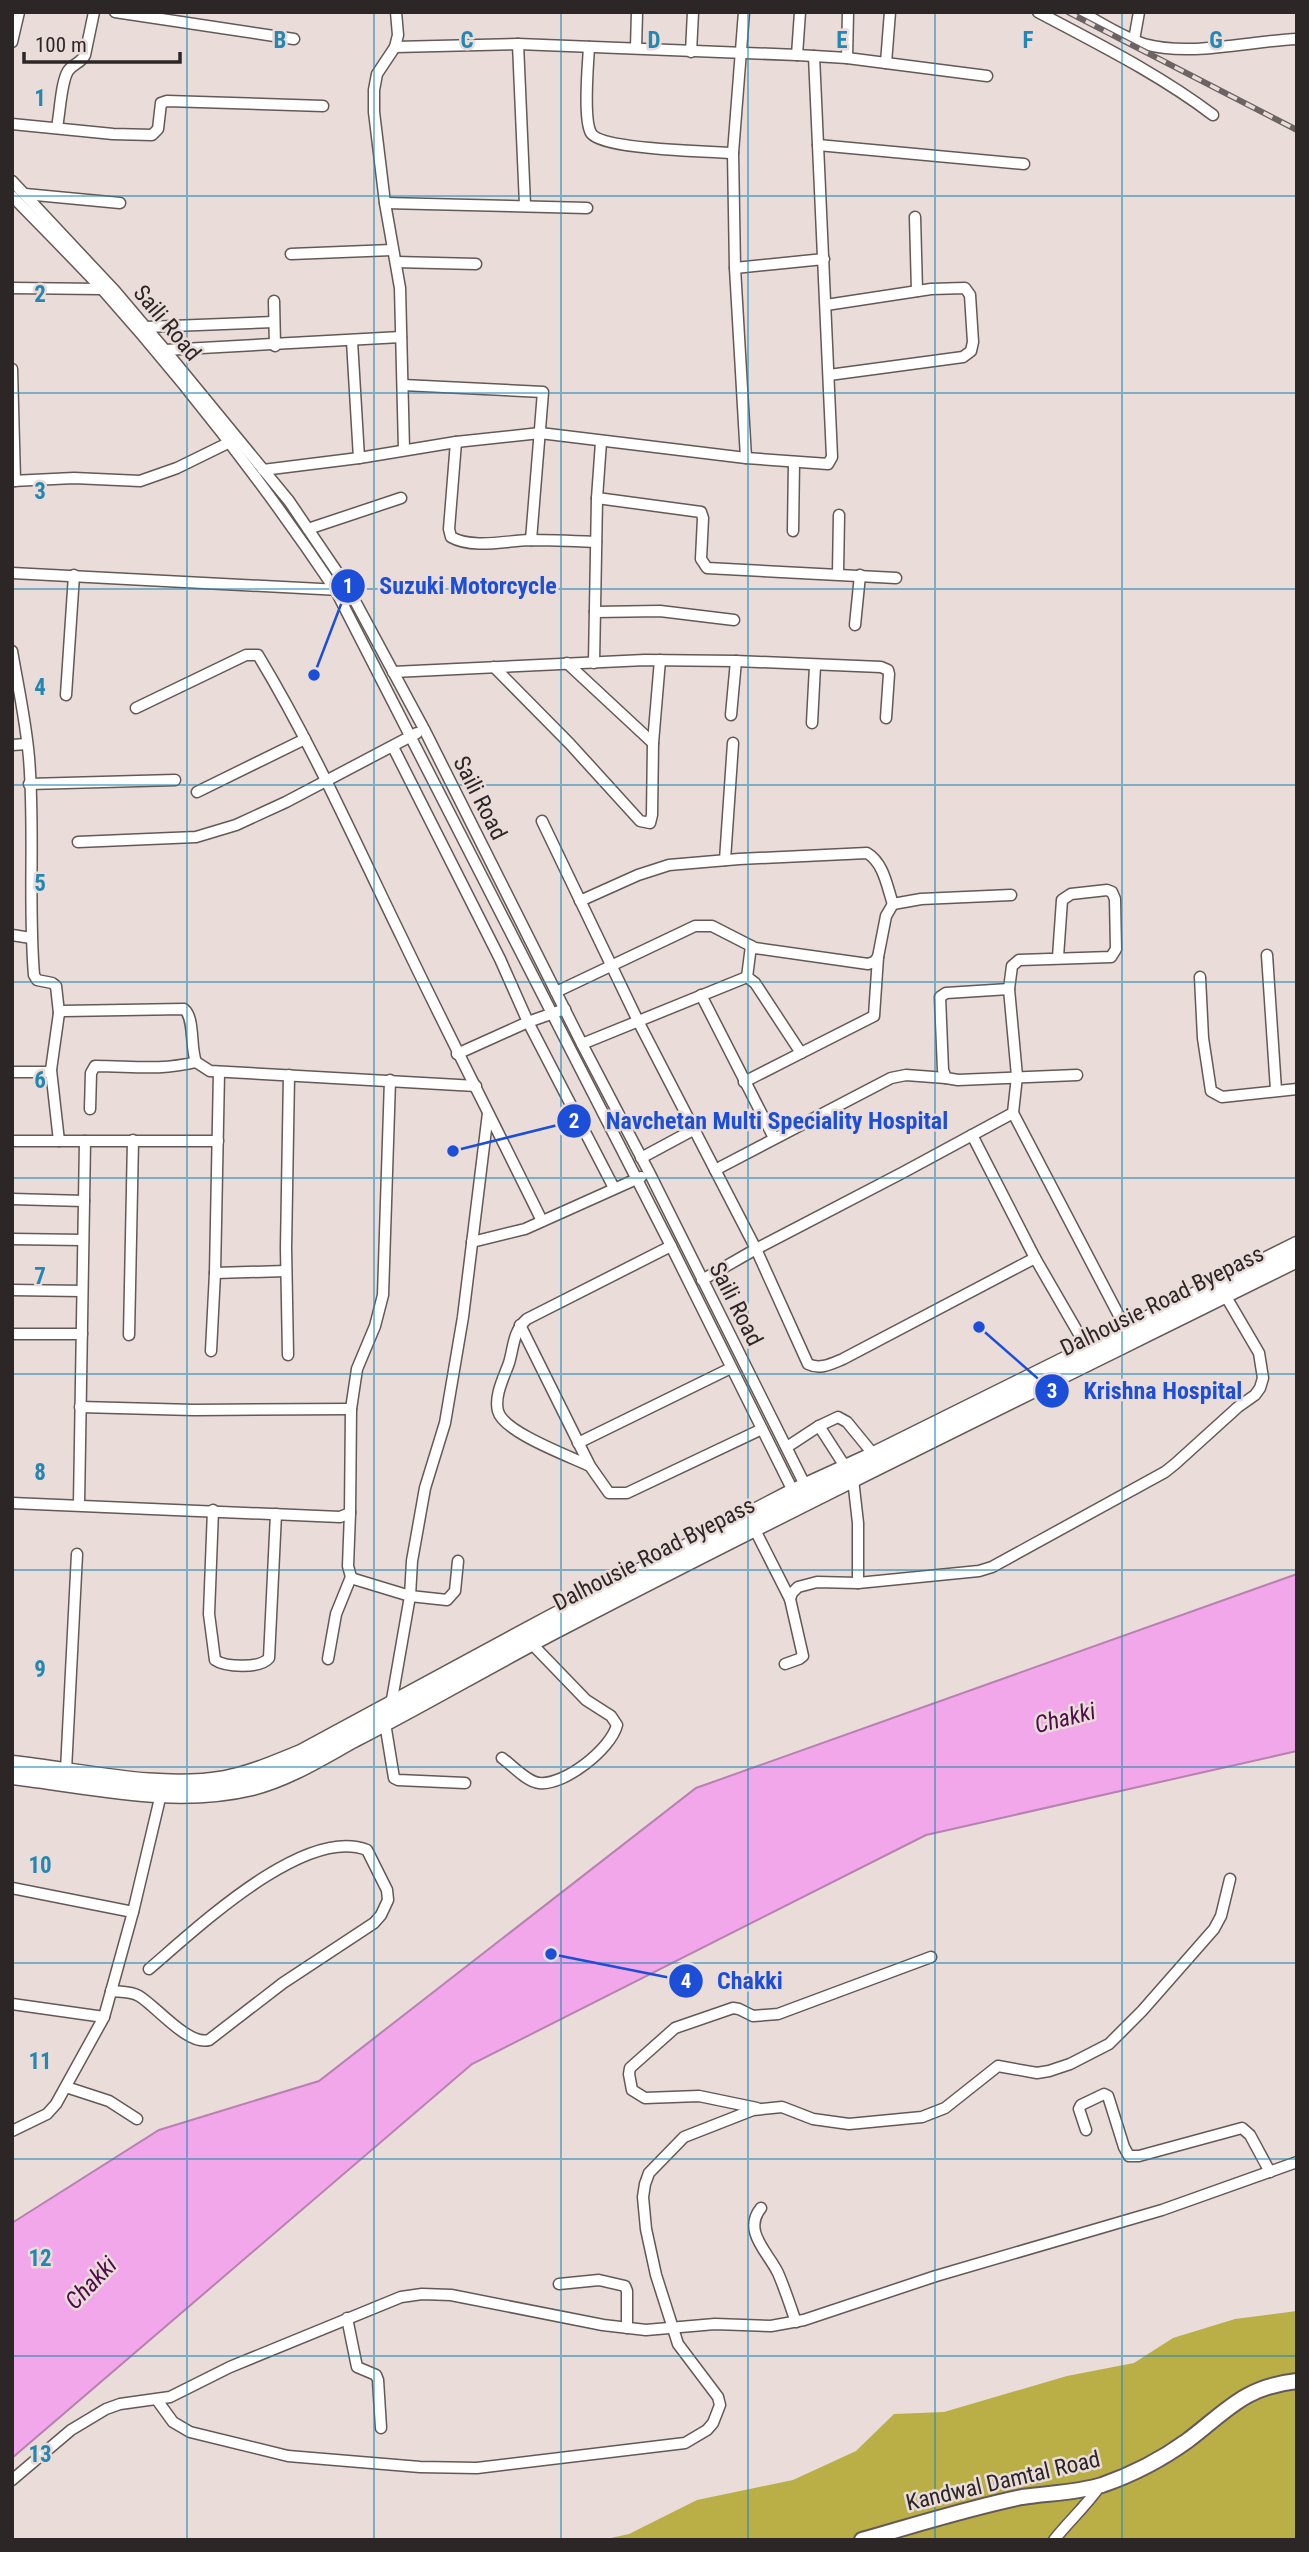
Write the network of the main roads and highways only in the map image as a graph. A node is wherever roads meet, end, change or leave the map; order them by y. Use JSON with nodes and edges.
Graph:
{"nodes":[{"id":1,"x":1297,"y":1245,"type":"edge"},
{"id":2,"x":1297,"y":1259,"type":"edge"},
{"id":3,"x":849,"y":1474,"type":"junction"},
{"id":4,"x":803,"y":1496,"type":"junction"},
{"id":5,"x":12,"y":1764,"type":"edge"},
{"id":6,"x":12,"y":1776,"type":"edge"},
{"id":7,"x":1297,"y":2381,"type":"edge"},
{"id":8,"x":862,"y":2540,"type":"edge"}],
"edges":[{"from":1,"to":3,"type":"highway"},
{"from":2,"to":3,"type":"highway","name":"Dalhousie Road Byepass"},
{"from":3,"to":4,"type":"highway","name":"Dalhousie Road Byepass"},
{"from":4,"to":5,"type":"highway"},
{"from":4,"to":6,"type":"highway","name":"Dalhousie Road Byepass"},
{"from":7,"to":8,"type":"main road","name":"Kandwal Damtal Road"}]}
